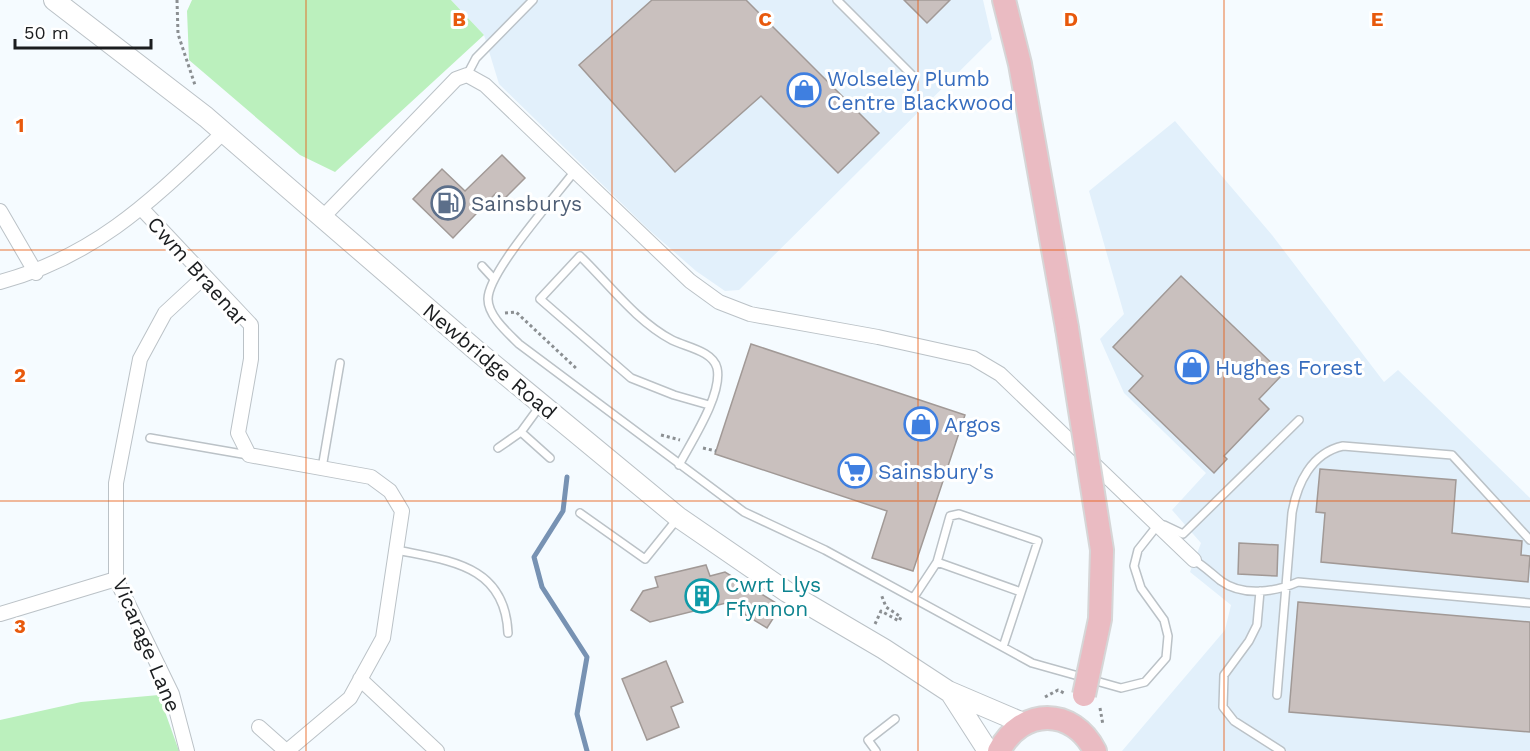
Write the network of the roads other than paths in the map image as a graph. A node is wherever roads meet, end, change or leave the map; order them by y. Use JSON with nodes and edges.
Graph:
{"nodes":[{"id":1,"x":54,"y":0,"type":"edge"},
{"id":2,"x":533,"y":0,"type":"edge"},
{"id":3,"x":837,"y":0,"type":"edge"},
{"id":4,"x":1004,"y":0,"type":"edge"},
{"id":5,"x":911,"y":74,"type":"dead end"},
{"id":6,"x":467,"y":75,"type":"junction"},
{"id":7,"x":224,"y":132,"type":"junction"},
{"id":8,"x":574,"y":172,"type":"junction"},
{"id":9,"x":142,"y":209,"type":"junction"},
{"id":10,"x":0,"y":211,"type":"edge"},
{"id":11,"x":322,"y":218,"type":"junction"},
{"id":12,"x":482,"y":266,"type":"dead end"},
{"id":13,"x":36,"y":273,"type":"junction"},
{"id":14,"x":205,"y":276,"type":"junction"},
{"id":15,"x":493,"y":278,"type":"junction"},
{"id":16,"x":0,"y":282,"type":"edge"},
{"id":17,"x":340,"y":363,"type":"dead end"},
{"id":18,"x":541,"y":404,"type":"junction"},
{"id":19,"x":709,"y":405,"type":"junction"},
{"id":20,"x":1299,"y":420,"type":"dead end"},
{"id":21,"x":521,"y":432,"type":"junction"},
{"id":22,"x":150,"y":438,"type":"dead end"},
{"id":23,"x":498,"y":448,"type":"dead end"},
{"id":24,"x":249,"y":456,"type":"junction"},
{"id":25,"x":550,"y":458,"type":"dead end"},
{"id":26,"x":679,"y":465,"type":"junction"},
{"id":27,"x":322,"y":468,"type":"junction"},
{"id":28,"x":580,"y":513,"type":"dead end"},
{"id":29,"x":678,"y":517,"type":"junction"},
{"id":30,"x":1157,"y":526,"type":"junction"},
{"id":31,"x":1530,"y":540,"type":"edge"},
{"id":32,"x":397,"y":550,"type":"junction"},
{"id":33,"x":1194,"y":560,"type":"joint"},
{"id":34,"x":936,"y":562,"type":"junction"},
{"id":35,"x":116,"y":579,"type":"junction"},
{"id":36,"x":1287,"y":587,"type":"junction"},
{"id":37,"x":1260,"y":591,"type":"junction"},
{"id":38,"x":1021,"y":592,"type":"junction"},
{"id":39,"x":914,"y":597,"type":"junction"},
{"id":40,"x":1530,"y":603,"type":"edge"},
{"id":41,"x":0,"y":614,"type":"edge"},
{"id":42,"x":508,"y":633,"type":"dead end"},
{"id":43,"x":1003,"y":647,"type":"junction"},
{"id":44,"x":360,"y":679,"type":"junction"},
{"id":45,"x":948,"y":691,"type":"junction"},
{"id":46,"x":1277,"y":695,"type":"dead end"},
{"id":47,"x":895,"y":719,"type":"dead end"},
{"id":48,"x":1023,"y":723,"type":"junction"},
{"id":49,"x":259,"y":727,"type":"dead end"},
{"id":50,"x":1077,"y":728,"type":"junction"},
{"id":51,"x":187,"y":751,"type":"edge"},
{"id":52,"x":286,"y":751,"type":"edge"},
{"id":53,"x":437,"y":751,"type":"edge"},
{"id":54,"x":876,"y":751,"type":"edge"},
{"id":55,"x":987,"y":751,"type":"edge"},
{"id":56,"x":999,"y":751,"type":"edge"},
{"id":57,"x":1095,"y":751,"type":"edge"},
{"id":58,"x":1281,"y":751,"type":"edge"}],
"edges":[{"from":1,"to":7,"type":"main road","name":"Newbridge Road"},
{"from":2,"to":6,"type":"lane"},
{"from":3,"to":5,"type":"lane"},
{"from":4,"to":50,"type":"main road","bridge":true},
{"from":6,"to":8,"type":"street"},
{"from":6,"to":11,"type":"street"},
{"from":7,"to":9,"type":"street"},
{"from":7,"to":11,"type":"main road","name":"Newbridge Road"},
{"from":8,"to":15,"type":"lane"},
{"from":8,"to":30,"type":"street"},
{"from":9,"to":13,"type":"street"},
{"from":9,"to":14,"type":"street","name":"Cwm Braenar"},
{"from":10,"to":13,"type":"street"},
{"from":11,"to":18,"type":"main road","name":"Newbridge Road"},
{"from":12,"to":15,"type":"lane"},
{"from":13,"to":16,"type":"street"},
{"from":14,"to":24,"type":"street","name":"Cwm Braenar"},
{"from":14,"to":35,"type":"street","name":"Vicarage Lane"},
{"from":15,"to":26,"type":"lane"},
{"from":17,"to":27,"type":"lane"},
{"from":18,"to":21,"type":"lane"},
{"from":18,"to":29,"type":"main road","name":"Newbridge Road"},
{"from":19,"to":19,"type":"lane"},
{"from":19,"to":26,"type":"lane"},
{"from":20,"to":30,"type":"lane"},
{"from":21,"to":23,"type":"lane"},
{"from":21,"to":25,"type":"lane"},
{"from":22,"to":24,"type":"lane"},
{"from":24,"to":27,"type":"street"},
{"from":26,"to":39,"type":"lane"},
{"from":27,"to":32,"type":"street"},
{"from":28,"to":29,"type":"lane"},
{"from":29,"to":45,"type":"main road","name":"Newbridge Road"},
{"from":30,"to":33,"type":"street"},
{"from":30,"to":43,"type":"lane"},
{"from":31,"to":36,"type":"lane"},
{"from":32,"to":42,"type":"lane"},
{"from":32,"to":44,"type":"street"},
{"from":33,"to":37,"type":"lane"},
{"from":34,"to":38,"type":"lane"},
{"from":34,"to":38,"type":"lane"},
{"from":34,"to":39,"type":"lane"},
{"from":35,"to":41,"type":"street"},
{"from":35,"to":51,"type":"street","name":"Vicarage Lane"},
{"from":36,"to":37,"type":"lane"},
{"from":36,"to":40,"type":"lane"},
{"from":36,"to":46,"type":"lane"},
{"from":37,"to":58,"type":"lane"},
{"from":38,"to":43,"type":"lane"},
{"from":39,"to":43,"type":"lane"},
{"from":44,"to":52,"type":"street"},
{"from":44,"to":53,"type":"street"},
{"from":45,"to":48,"type":"main road","name":"Newbridge Road"},
{"from":45,"to":55,"type":"main road","name":"Newbridge Road"},
{"from":47,"to":54,"type":"lane"},
{"from":48,"to":50,"type":"main road"},
{"from":48,"to":56,"type":"main road"},
{"from":49,"to":52,"type":"street"},
{"from":50,"to":57,"type":"main road"}]}
